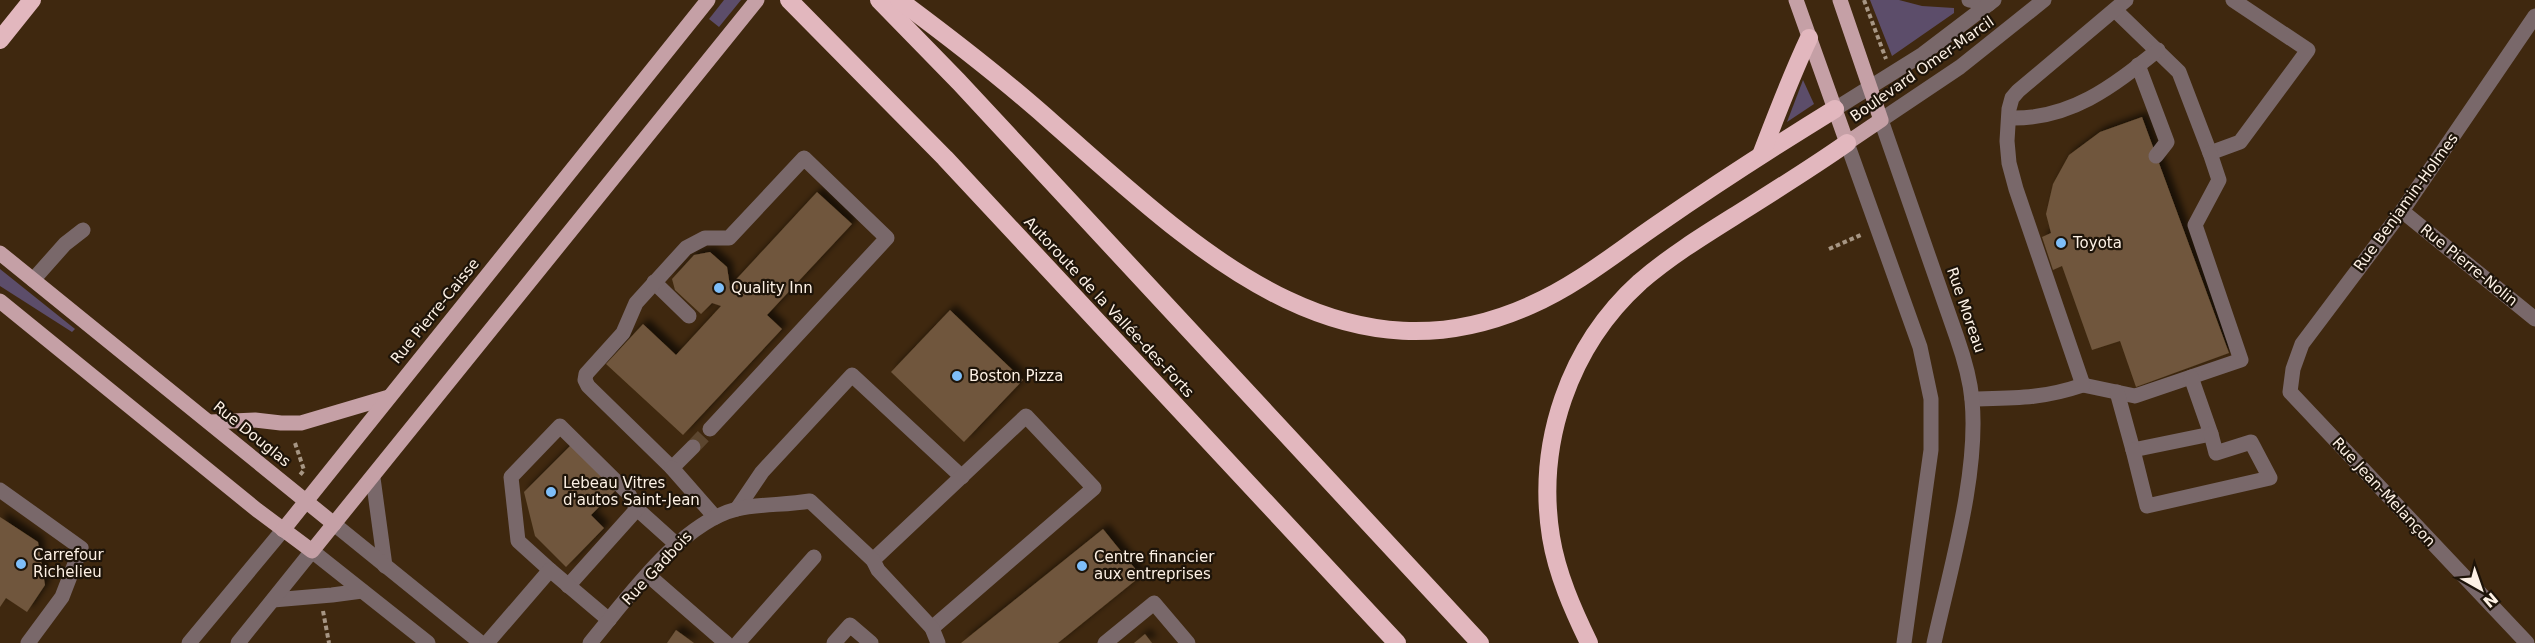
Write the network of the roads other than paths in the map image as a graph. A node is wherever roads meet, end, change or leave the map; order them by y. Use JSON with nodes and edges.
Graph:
{"nodes":[{"id":1,"x":33,"y":0,"type":"edge"},
{"id":2,"x":757,"y":0,"type":"edge"},
{"id":3,"x":778,"y":0,"type":"edge"},
{"id":4,"x":789,"y":0,"type":"edge"},
{"id":5,"x":879,"y":0,"type":"edge"},
{"id":6,"x":899,"y":0,"type":"edge"},
{"id":7,"x":1796,"y":0,"type":"edge"},
{"id":8,"x":1840,"y":0,"type":"edge"},
{"id":9,"x":1969,"y":0,"type":"edge"},
{"id":10,"x":2044,"y":0,"type":"edge"},
{"id":11,"x":2233,"y":0,"type":"edge"},
{"id":12,"x":1992,"y":2,"type":"edge"},
{"id":13,"x":704,"y":5,"type":"edge"},
{"id":14,"x":2121,"y":6,"type":"edge"},
{"id":15,"x":2535,"y":16,"type":"edge"},
{"id":16,"x":1809,"y":38,"type":"junction"},
{"id":17,"x":0,"y":40,"type":"edge"},
{"id":18,"x":2158,"y":50,"type":"junction"},
{"id":19,"x":2138,"y":65,"type":"junction"},
{"id":20,"x":1870,"y":87,"type":"junction"},
{"id":21,"x":886,"y":97,"type":"junction"},
{"id":22,"x":1835,"y":109,"type":"junction"},
{"id":23,"x":2009,"y":118,"type":"junction"},
{"id":24,"x":1881,"y":120,"type":"junction"},
{"id":25,"x":1847,"y":143,"type":"junction"},
{"id":26,"x":2210,"y":153,"type":"junction"},
{"id":27,"x":1761,"y":155,"type":"junction"},
{"id":28,"x":2156,"y":156,"type":"dead end"},
{"id":29,"x":2402,"y":211,"type":"junction"},
{"id":30,"x":82,"y":230,"type":"dead end"},
{"id":31,"x":0,"y":254,"type":"edge"},
{"id":32,"x":33,"y":280,"type":"junction"},
{"id":33,"x":654,"y":282,"type":"junction"},
{"id":34,"x":0,"y":301,"type":"edge"},
{"id":35,"x":689,"y":316,"type":"dead end"},
{"id":36,"x":2535,"y":319,"type":"edge"},
{"id":37,"x":2191,"y":377,"type":"junction"},
{"id":38,"x":2083,"y":385,"type":"junction"},
{"id":39,"x":2116,"y":392,"type":"junction"},
{"id":40,"x":2290,"y":392,"type":"joint"},
{"id":41,"x":388,"y":398,"type":"junction"},
{"id":42,"x":1972,"y":399,"type":"junction"},
{"id":43,"x":210,"y":422,"type":"junction"},
{"id":44,"x":711,"y":429,"type":"tunnel mouth"},
{"id":45,"x":2211,"y":434,"type":"junction"},
{"id":46,"x":693,"y":447,"type":"tunnel mouth"},
{"id":47,"x":2133,"y":450,"type":"junction"},
{"id":48,"x":672,"y":468,"type":"junction"},
{"id":49,"x":962,"y":477,"type":"junction"},
{"id":50,"x":373,"y":478,"type":"junction"},
{"id":51,"x":0,"y":490,"type":"edge"},
{"id":52,"x":306,"y":501,"type":"junction"},
{"id":53,"x":637,"y":509,"type":"junction"},
{"id":54,"x":737,"y":509,"type":"junction"},
{"id":55,"x":715,"y":518,"type":"junction"},
{"id":56,"x":334,"y":524,"type":"junction"},
{"id":57,"x":283,"y":530,"type":"junction"},
{"id":58,"x":676,"y":544,"type":"junction"},
{"id":59,"x":312,"y":551,"type":"junction"},
{"id":60,"x":814,"y":557,"type":"dead end"},
{"id":61,"x":873,"y":560,"type":"junction"},
{"id":62,"x":385,"y":566,"type":"junction"},
{"id":63,"x":550,"y":570,"type":"junction"},
{"id":64,"x":648,"y":575,"type":"junction"},
{"id":65,"x":568,"y":586,"type":"junction"},
{"id":66,"x":362,"y":591,"type":"junction"},
{"id":67,"x":273,"y":600,"type":"junction"},
{"id":68,"x":609,"y":620,"type":"junction"},
{"id":69,"x":932,"y":628,"type":"junction"},
{"id":70,"x":28,"y":643,"type":"edge"},
{"id":71,"x":189,"y":643,"type":"edge"},
{"id":72,"x":238,"y":643,"type":"edge"},
{"id":73,"x":428,"y":643,"type":"edge"},
{"id":74,"x":481,"y":643,"type":"edge"},
{"id":75,"x":487,"y":643,"type":"edge"},
{"id":76,"x":590,"y":643,"type":"edge"},
{"id":77,"x":726,"y":643,"type":"edge"},
{"id":78,"x":738,"y":643,"type":"edge"},
{"id":79,"x":834,"y":643,"type":"edge"},
{"id":80,"x":871,"y":643,"type":"edge"},
{"id":81,"x":938,"y":643,"type":"edge"},
{"id":82,"x":1105,"y":643,"type":"edge"},
{"id":83,"x":1188,"y":643,"type":"edge"},
{"id":84,"x":1397,"y":643,"type":"edge"},
{"id":85,"x":1480,"y":643,"type":"edge"},
{"id":86,"x":1589,"y":643,"type":"edge"},
{"id":87,"x":1904,"y":643,"type":"edge"},
{"id":88,"x":1934,"y":643,"type":"edge"},
{"id":89,"x":2527,"y":643,"type":"edge"}],
"edges":[{"from":1,"to":17,"type":"highway"},
{"from":2,"to":50,"type":"main road"},
{"from":3,"to":21,"type":"highway"},
{"from":4,"to":21,"type":"highway","name":"Autoroute de la Vallée-des-Forts"},
{"from":5,"to":85,"type":"highway"},
{"from":6,"to":27,"type":"highway"},
{"from":7,"to":16,"type":"main road"},
{"from":8,"to":20,"type":"main road","name":"Rue Moreau"},
{"from":9,"to":12,"type":"street"},
{"from":10,"to":24,"type":"street","name":"Boulevard Omer-Marcil"},
{"from":11,"to":26,"type":"street"},
{"from":12,"to":20,"type":"street","name":"Boulevard Omer-Marcil"},
{"from":13,"to":41,"type":"main road","name":"Rue Pierre-Caisse"},
{"from":14,"to":18,"type":"street"},
{"from":14,"to":23,"type":"street"},
{"from":15,"to":29,"type":"street","name":"Rue Benjamin-Holmes"},
{"from":16,"to":22,"type":"main road"},
{"from":16,"to":27,"type":"highway"},
{"from":18,"to":19,"type":"street"},
{"from":18,"to":26,"type":"street"},
{"from":19,"to":23,"type":"street"},
{"from":19,"to":28,"type":"street"},
{"from":20,"to":22,"type":"street","name":"Boulevard Omer-Marcil"},
{"from":20,"to":24,"type":"main road","name":"Rue Moreau"},
{"from":21,"to":84,"type":"highway","name":"Autoroute de la Vallée-des-Forts"},
{"from":22,"to":25,"type":"main road"},
{"from":22,"to":27,"type":"highway"},
{"from":23,"to":38,"type":"street"},
{"from":24,"to":25,"type":"main road","name":"Boulevard Omer-Marcil"},
{"from":24,"to":42,"type":"street","name":"Rue Moreau"},
{"from":25,"to":86,"type":"highway"},
{"from":25,"to":87,"type":"street"},
{"from":26,"to":37,"type":"street"},
{"from":29,"to":36,"type":"street","name":"Rue Pierre-Nolin"},
{"from":29,"to":40,"type":"street","name":"Rue Benjamin-Holmes"},
{"from":30,"to":32,"type":"street"},
{"from":31,"to":32,"type":"main road","name":"Rue Douglas"},
{"from":32,"to":43,"type":"main road","name":"Rue Douglas"},
{"from":33,"to":35,"type":"street"},
{"from":33,"to":44,"type":"street"},
{"from":33,"to":48,"type":"street"},
{"from":34,"to":57,"type":"main road"},
{"from":37,"to":39,"type":"street"},
{"from":37,"to":45,"type":"street"},
{"from":38,"to":39,"type":"street"},
{"from":38,"to":42,"type":"street"},
{"from":39,"to":47,"type":"street"},
{"from":40,"to":89,"type":"street","name":"Rue Jean-Melançon"},
{"from":41,"to":43,"type":"main road"},
{"from":41,"to":52,"type":"main road","name":"Rue Pierre-Caisse"},
{"from":42,"to":88,"type":"street","name":"Rue Moreau"},
{"from":43,"to":52,"type":"main road","name":"Rue Douglas"},
{"from":45,"to":47,"type":"street"},
{"from":45,"to":47,"type":"street"},
{"from":46,"to":48,"type":"street"},
{"from":48,"to":55,"type":"street"},
{"from":49,"to":54,"type":"street"},
{"from":49,"to":61,"type":"street"},
{"from":49,"to":69,"type":"street"},
{"from":50,"to":56,"type":"main road"},
{"from":50,"to":62,"type":"street"},
{"from":51,"to":70,"type":"street"},
{"from":52,"to":56,"type":"main road","name":"Rue Douglas"},
{"from":52,"to":57,"type":"main road","name":"Rue Pierre-Caisse"},
{"from":53,"to":58,"type":"street"},
{"from":53,"to":63,"type":"street"},
{"from":53,"to":65,"type":"street"},
{"from":54,"to":55,"type":"street","name":"Rue Gadbois"},
{"from":54,"to":61,"type":"street","name":"Rue Gadbois"},
{"from":55,"to":58,"type":"street","name":"Rue Gadbois"},
{"from":56,"to":59,"type":"main road"},
{"from":56,"to":62,"type":"street","name":"Rue Douglas"},
{"from":57,"to":59,"type":"main road"},
{"from":57,"to":71,"type":"street","name":"Rue Pierre-Caisse"},
{"from":58,"to":64,"type":"street","name":"Rue Gadbois"},
{"from":59,"to":66,"type":"street"},
{"from":59,"to":67,"type":"street"},
{"from":60,"to":78,"type":"street"},
{"from":61,"to":69,"type":"street","name":"Rue Gadbois"},
{"from":62,"to":74,"type":"street","name":"Rue Douglas"},
{"from":63,"to":65,"type":"street"},
{"from":63,"to":75,"type":"street"},
{"from":64,"to":68,"type":"street","name":"Rue Gadbois"},
{"from":64,"to":77,"type":"street"},
{"from":65,"to":68,"type":"street"},
{"from":66,"to":67,"type":"street"},
{"from":66,"to":73,"type":"street"},
{"from":67,"to":72,"type":"street"},
{"from":68,"to":76,"type":"street","name":"Rue Gadbois"},
{"from":69,"to":81,"type":"street"},
{"from":79,"to":80,"type":"street"},
{"from":82,"to":83,"type":"street"}]}
